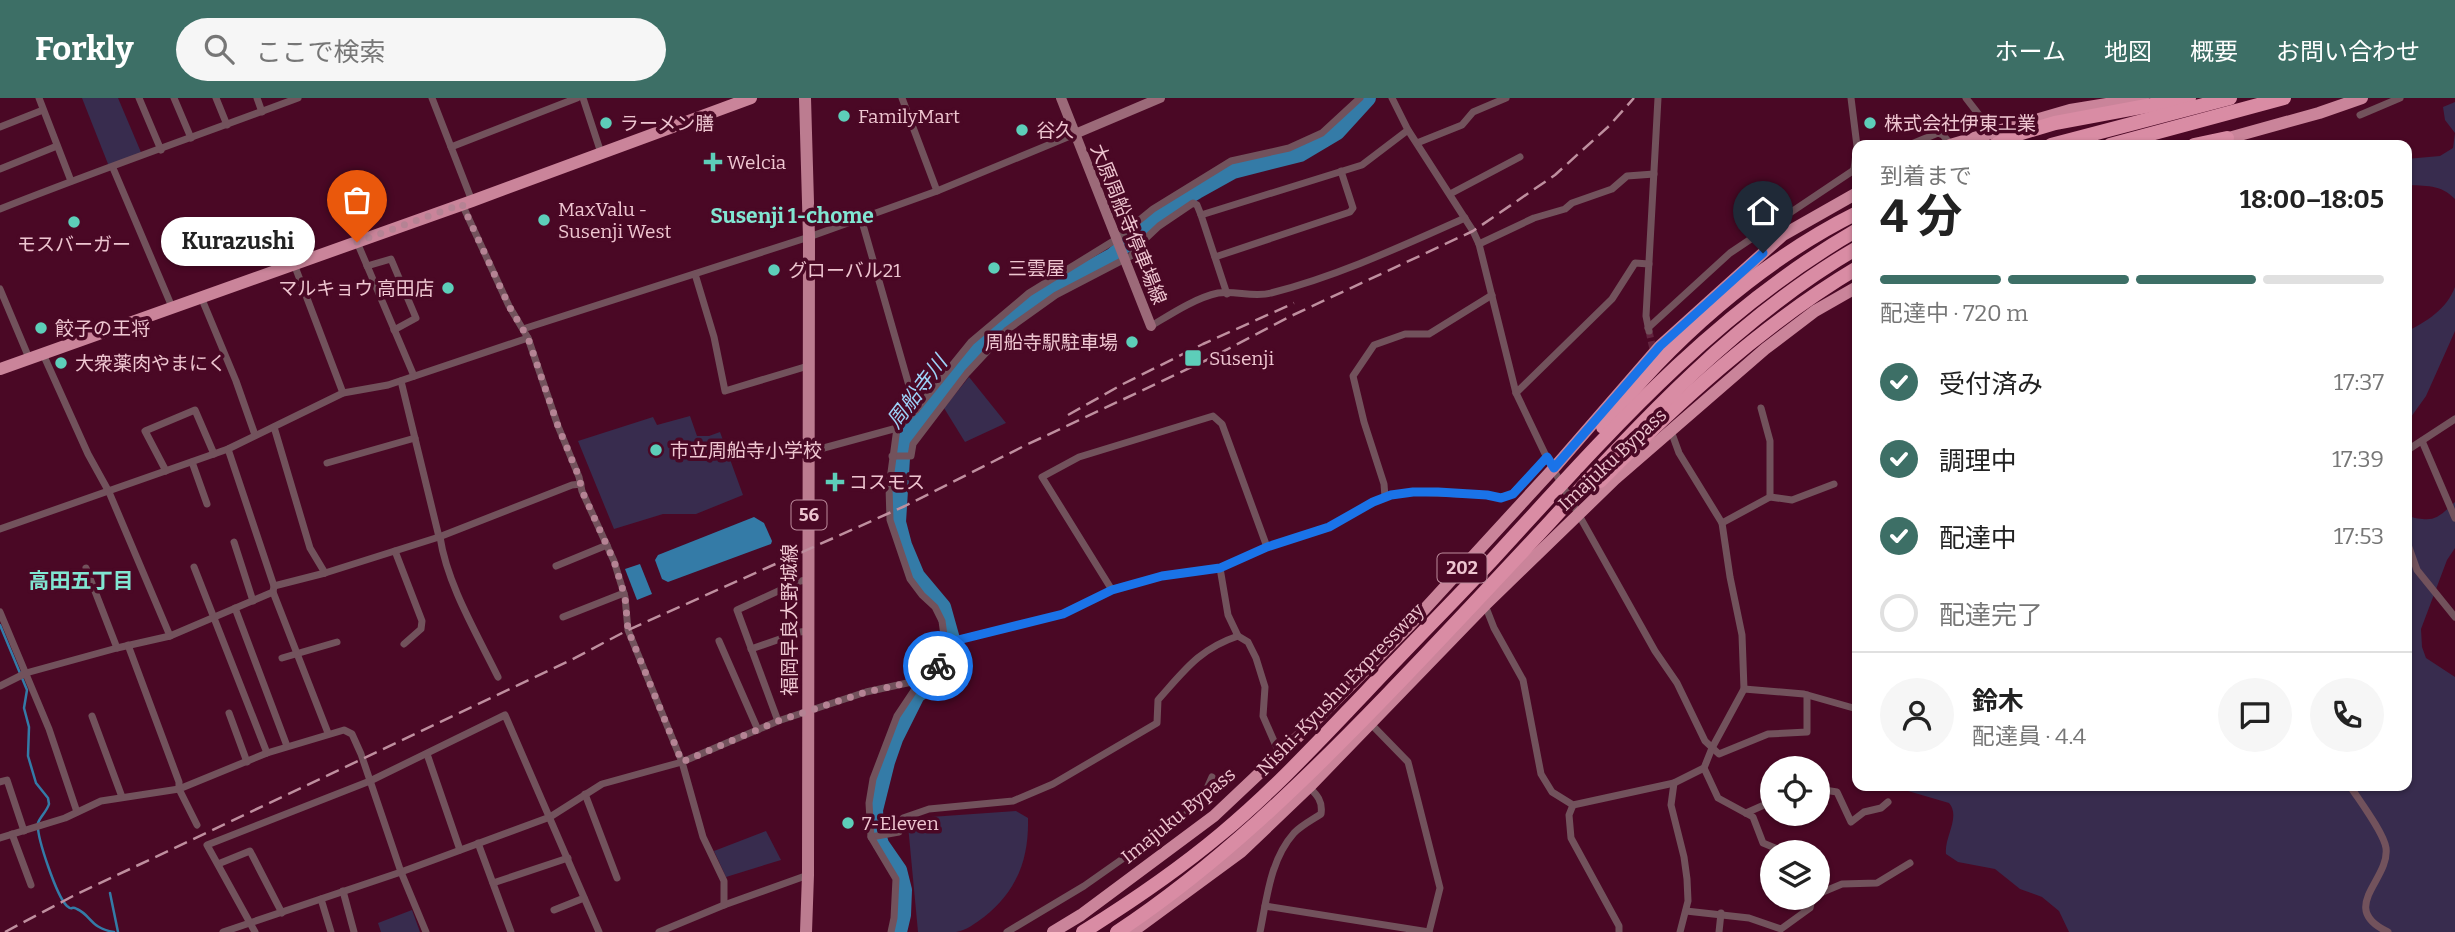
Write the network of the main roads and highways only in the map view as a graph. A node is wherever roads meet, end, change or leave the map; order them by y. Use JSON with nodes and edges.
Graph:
{"nodes":[{"id":1,"x":805,"y":98,"type":"edge"},
{"id":2,"x":1061,"y":98,"type":"edge"},
{"id":3,"x":1160,"y":98,"type":"edge"},
{"id":4,"x":2143,"y":98,"type":"edge"},
{"id":5,"x":2189,"y":98,"type":"edge"},
{"id":6,"x":2230,"y":98,"type":"edge"},
{"id":7,"x":2284,"y":98,"type":"edge"},
{"id":8,"x":2361,"y":98,"type":"edge"},
{"id":9,"x":743,"y":99,"type":"edge"},
{"id":10,"x":1075,"y":134,"type":"junction"},
{"id":11,"x":2227,"y":138,"type":"junction"},
{"id":12,"x":1967,"y":140,"type":"edge"},
{"id":13,"x":2005,"y":140,"type":"edge"},
{"id":14,"x":2070,"y":140,"type":"edge"},
{"id":15,"x":2129,"y":140,"type":"edge"},
{"id":16,"x":2218,"y":140,"type":"edge"},
{"id":17,"x":2220,"y":140,"type":"edge"},
{"id":18,"x":1852,"y":196,"type":"edge"},
{"id":19,"x":1852,"y":216,"type":"edge"},
{"id":20,"x":1852,"y":233,"type":"edge"},
{"id":21,"x":1852,"y":251,"type":"edge"},
{"id":22,"x":1852,"y":271,"type":"edge"},
{"id":23,"x":1852,"y":290,"type":"edge"},
{"id":24,"x":1151,"y":326,"type":"road end"},
{"id":25,"x":0,"y":369,"type":"edge"},
{"id":26,"x":1556,"y":489,"type":"junction"},
{"id":27,"x":1479,"y":605,"type":"junction"},
{"id":28,"x":806,"y":932,"type":"edge"},
{"id":29,"x":1053,"y":932,"type":"edge"},
{"id":30,"x":1083,"y":932,"type":"edge"},
{"id":31,"x":1117,"y":932,"type":"edge"},
{"id":32,"x":1132,"y":932,"type":"edge"}],
"edges":[{"from":1,"to":28,"type":"main road","name":"福岡早良大野城線","number":"56"},
{"from":2,"to":10,"type":"main road","name":"大原周船寺停車場線"},
{"from":3,"to":10,"type":"main road"},
{"from":4,"to":12,"type":"highway"},
{"from":5,"to":13,"type":"highway"},
{"from":6,"to":14,"type":"highway"},
{"from":7,"to":15,"type":"highway"},
{"from":8,"to":11,"type":"highway"},
{"from":9,"to":25,"type":"highway"},
{"from":10,"to":24,"type":"main road","name":"大原周船寺停車場線"},
{"from":11,"to":16,"type":"highway"},
{"from":11,"to":17,"type":"highway"},
{"from":18,"to":29,"type":"highway","name":"Imajuku Bypass","number":"202"},
{"from":19,"to":26,"type":"highway","bridge":true},
{"from":20,"to":26,"type":"highway","name":"Nishi-Kyushu Expressway","bridge":true},
{"from":21,"to":27,"type":"highway","name":"Nishi-Kyushu Expressway","bridge":true},
{"from":22,"to":27,"type":"highway","bridge":true},
{"from":23,"to":27,"type":"highway","name":"Imajuku Bypass","number":"202"},
{"from":26,"to":30,"type":"highway","name":"Nishi-Kyushu Expressway","bridge":true},
{"from":27,"to":31,"type":"highway","name":"Nishi-Kyushu Expressway","bridge":true},
{"from":27,"to":32,"type":"highway","name":"Imajuku Bypass","number":"202"}]}
